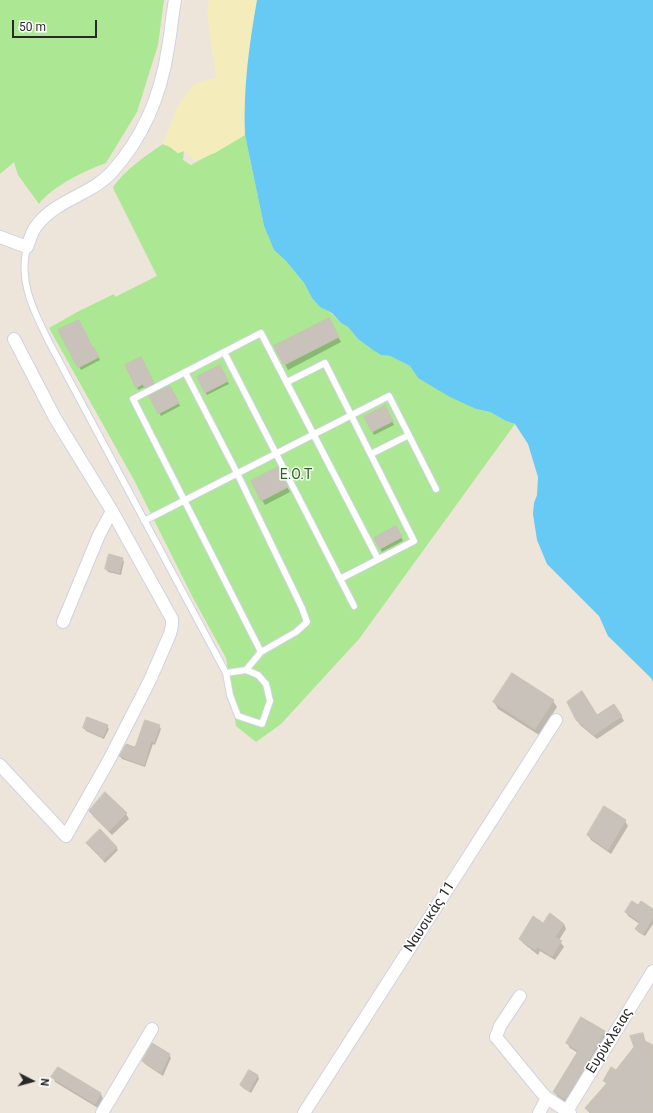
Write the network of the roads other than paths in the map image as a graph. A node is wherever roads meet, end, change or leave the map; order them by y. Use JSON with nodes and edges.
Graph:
{"nodes":[{"id":1,"x":175,"y":0,"type":"edge"},
{"id":2,"x":0,"y":237,"type":"edge"},
{"id":3,"x":27,"y":247,"type":"junction"},
{"id":4,"x":14,"y":339,"type":"dead end"},
{"id":5,"x":224,"y":352,"type":"junction"},
{"id":6,"x":185,"y":372,"type":"junction"},
{"id":7,"x":287,"y":382,"type":"junction"},
{"id":8,"x":351,"y":415,"type":"junction"},
{"id":9,"x":314,"y":434,"type":"junction"},
{"id":10,"x":409,"y":435,"type":"junction"},
{"id":11,"x":276,"y":454,"type":"junction"},
{"id":12,"x":371,"y":454,"type":"junction"},
{"id":13,"x":237,"y":473,"type":"junction"},
{"id":14,"x":436,"y":489,"type":"dead end"},
{"id":15,"x":184,"y":501,"type":"junction"},
{"id":16,"x":112,"y":511,"type":"junction"},
{"id":17,"x":144,"y":521,"type":"junction"},
{"id":18,"x":378,"y":560,"type":"junction"},
{"id":19,"x":340,"y":579,"type":"junction"},
{"id":20,"x":354,"y":606,"type":"dead end"},
{"id":21,"x":63,"y":622,"type":"dead end"},
{"id":22,"x":261,"y":652,"type":"junction"},
{"id":23,"x":246,"y":670,"type":"junction"},
{"id":24,"x":226,"y":673,"type":"junction"},
{"id":25,"x":556,"y":720,"type":"dead end"},
{"id":26,"x":0,"y":765,"type":"edge"},
{"id":27,"x":653,"y":971,"type":"edge"},
{"id":28,"x":520,"y":996,"type":"dead end"},
{"id":29,"x":152,"y":1029,"type":"dead end"},
{"id":30,"x":547,"y":1098,"type":"junction"},
{"id":31,"x":569,"y":1112,"type":"edge"},
{"id":32,"x":102,"y":1113,"type":"edge"},
{"id":33,"x":304,"y":1113,"type":"edge"},
{"id":34,"x":539,"y":1113,"type":"edge"}],
"edges":[{"from":1,"to":3,"type":"street"},
{"from":2,"to":3,"type":"street"},
{"from":3,"to":17,"type":"lane"},
{"from":4,"to":16,"type":"street"},
{"from":5,"to":6,"type":"lane"},
{"from":5,"to":7,"type":"lane"},
{"from":5,"to":11,"type":"lane"},
{"from":6,"to":13,"type":"lane"},
{"from":6,"to":15,"type":"lane"},
{"from":7,"to":8,"type":"lane"},
{"from":7,"to":9,"type":"lane"},
{"from":8,"to":9,"type":"lane"},
{"from":8,"to":10,"type":"lane"},
{"from":8,"to":12,"type":"lane"},
{"from":9,"to":11,"type":"lane"},
{"from":9,"to":18,"type":"lane"},
{"from":10,"to":12,"type":"lane"},
{"from":10,"to":14,"type":"lane"},
{"from":11,"to":13,"type":"lane"},
{"from":11,"to":19,"type":"lane"},
{"from":12,"to":18,"type":"lane"},
{"from":13,"to":15,"type":"lane"},
{"from":13,"to":22,"type":"lane"},
{"from":15,"to":17,"type":"lane"},
{"from":15,"to":22,"type":"lane"},
{"from":16,"to":21,"type":"street"},
{"from":16,"to":26,"type":"street"},
{"from":17,"to":24,"type":"lane"},
{"from":18,"to":19,"type":"lane"},
{"from":19,"to":20,"type":"lane"},
{"from":22,"to":23,"type":"lane"},
{"from":23,"to":24,"type":"lane"},
{"from":23,"to":24,"type":"lane"},
{"from":25,"to":33,"type":"street","name":"Ναυσικάς 11"},
{"from":27,"to":31,"type":"street","name":"Ευρύκλειας"},
{"from":28,"to":30,"type":"street"},
{"from":29,"to":32,"type":"street"},
{"from":30,"to":31,"type":"street"},
{"from":30,"to":34,"type":"street"}]}
